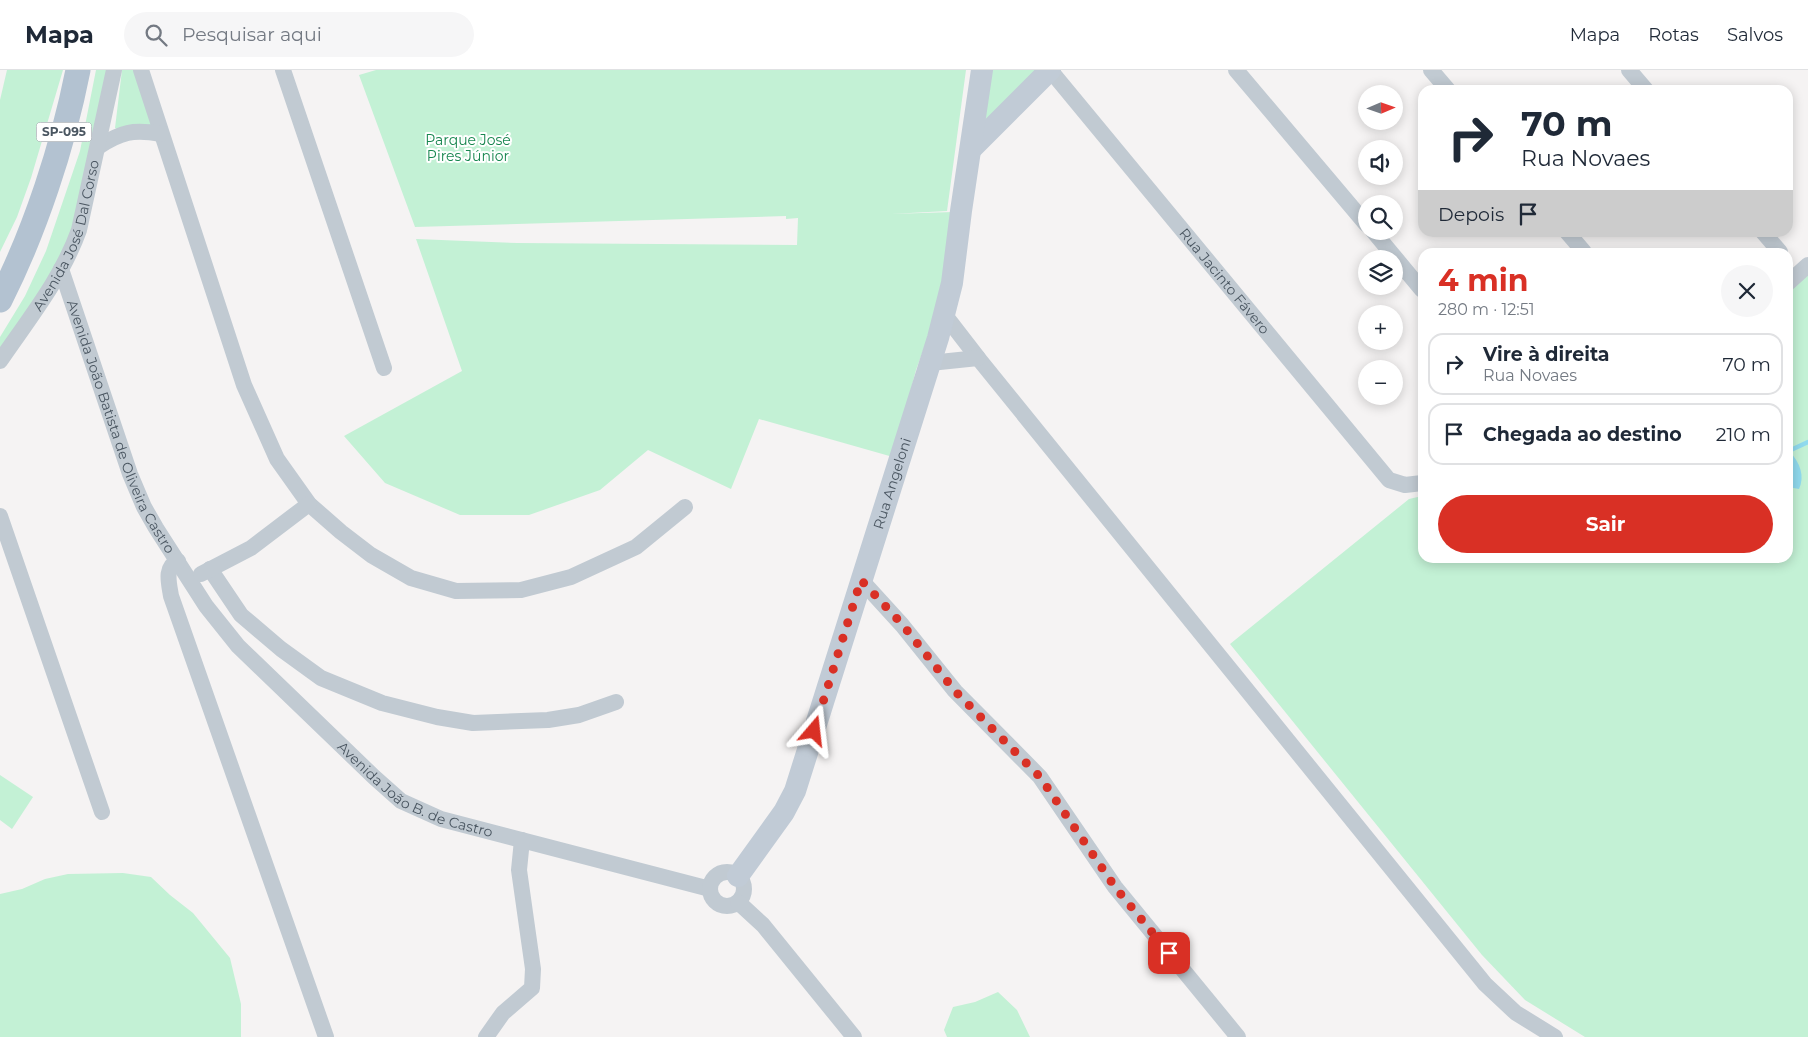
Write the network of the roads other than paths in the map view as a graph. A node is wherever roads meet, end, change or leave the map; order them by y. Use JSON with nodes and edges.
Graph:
{"nodes":[{"id":1,"x":78,"y":70,"type":"edge"},
{"id":2,"x":114,"y":70,"type":"edge"},
{"id":3,"x":141,"y":70,"type":"edge"},
{"id":4,"x":283,"y":70,"type":"edge"},
{"id":5,"x":982,"y":70,"type":"edge"},
{"id":6,"x":1050,"y":70,"type":"edge"},
{"id":7,"x":1236,"y":70,"type":"edge"},
{"id":8,"x":1431,"y":70,"type":"edge"},
{"id":9,"x":1629,"y":70,"type":"edge"},
{"id":10,"x":1444,"y":85,"type":"edge"},
{"id":11,"x":1642,"y":85,"type":"edge"},
{"id":12,"x":161,"y":134,"type":"junction"},
{"id":13,"x":98,"y":147,"type":"junction"},
{"id":14,"x":971,"y":149,"type":"junction"},
{"id":15,"x":44,"y":192,"type":"junction"},
{"id":16,"x":1358,"y":215,"type":"edge"},
{"id":17,"x":1571,"y":237,"type":"edge"},
{"id":18,"x":1767,"y":237,"type":"edge"},
{"id":19,"x":1380,"y":240,"type":"edge"},
{"id":20,"x":1581,"y":248,"type":"edge"},
{"id":21,"x":1777,"y":248,"type":"edge"},
{"id":22,"x":0,"y":267,"type":"edge"},
{"id":23,"x":61,"y":270,"type":"junction"},
{"id":24,"x":1418,"y":285,"type":"edge"},
{"id":25,"x":0,"y":300,"type":"edge"},
{"id":26,"x":944,"y":314,"type":"junction"},
{"id":27,"x":978,"y":358,"type":"junction"},
{"id":28,"x":0,"y":362,"type":"edge"},
{"id":29,"x":930,"y":363,"type":"junction"},
{"id":30,"x":384,"y":368,"type":"dead end"},
{"id":31,"x":1418,"y":483,"type":"edge"},
{"id":32,"x":309,"y":504,"type":"junction"},
{"id":33,"x":685,"y":508,"type":"dead end"},
{"id":34,"x":0,"y":516,"type":"edge"},
{"id":35,"x":178,"y":561,"type":"junction"},
{"id":36,"x":210,"y":569,"type":"junction"},
{"id":37,"x":190,"y":579,"type":"junction"},
{"id":38,"x":861,"y":580,"type":"junction"},
{"id":39,"x":616,"y":702,"type":"dead end"},
{"id":40,"x":102,"y":812,"type":"dead end"},
{"id":41,"x":522,"y":840,"type":"junction"},
{"id":42,"x":738,"y":876,"type":"junction"},
{"id":43,"x":710,"y":889,"type":"junction"},
{"id":44,"x":738,"y":902,"type":"junction"},
{"id":45,"x":326,"y":1037,"type":"edge"},
{"id":46,"x":486,"y":1037,"type":"edge"},
{"id":47,"x":854,"y":1037,"type":"edge"},
{"id":48,"x":1238,"y":1037,"type":"edge"},
{"id":49,"x":1555,"y":1037,"type":"edge"}],
"edges":[{"from":1,"to":15,"type":"main road","number":"SP-095"},
{"from":2,"to":13,"type":"street","name":"Avenida José Dal Corso"},
{"from":3,"to":12,"type":"street"},
{"from":4,"to":30,"type":"street"},
{"from":5,"to":14,"type":"street","name":"Rua Angeloni"},
{"from":6,"to":14,"type":"street"},
{"from":6,"to":31,"type":"street","name":"Rua Jacinto Fávero"},
{"from":7,"to":16,"type":"street"},
{"from":8,"to":10,"type":"street"},
{"from":9,"to":11,"type":"street"},
{"from":12,"to":13,"type":"street"},
{"from":12,"to":32,"type":"street"},
{"from":13,"to":23,"type":"street","name":"Avenida José Dal Corso"},
{"from":14,"to":26,"type":"street","name":"Rua Angeloni"},
{"from":15,"to":22,"type":"main road"},
{"from":15,"to":25,"type":"main road","number":"SP-095"},
{"from":17,"to":20,"type":"street"},
{"from":18,"to":21,"type":"street"},
{"from":19,"to":24,"type":"street"},
{"from":23,"to":28,"type":"street","name":"Avenida José Dal Corso"},
{"from":23,"to":35,"type":"street","name":"Avenida João Batista de Oliveira Castro"},
{"from":26,"to":27,"type":"street"},
{"from":26,"to":29,"type":"street","name":"Rua Angeloni"},
{"from":27,"to":29,"type":"street"},
{"from":27,"to":49,"type":"street"},
{"from":29,"to":38,"type":"street","name":"Rua Angeloni"},
{"from":32,"to":33,"type":"street"},
{"from":32,"to":36,"type":"street"},
{"from":34,"to":40,"type":"street"},
{"from":35,"to":37,"type":"street","name":"Avenida João Batista de Oliveira Castro"},
{"from":35,"to":45,"type":"street"},
{"from":36,"to":37,"type":"street"},
{"from":36,"to":39,"type":"street"},
{"from":37,"to":41,"type":"street","name":"Avenida João B. de Castro"},
{"from":38,"to":42,"type":"street","name":"Rua Angeloni"},
{"from":38,"to":48,"type":"street"},
{"from":41,"to":43,"type":"street","name":"Avenida João B. de Castro"},
{"from":41,"to":46,"type":"street"},
{"from":42,"to":43,"type":"street"},
{"from":42,"to":44,"type":"street"},
{"from":43,"to":44,"type":"street"},
{"from":44,"to":47,"type":"street"}]}
